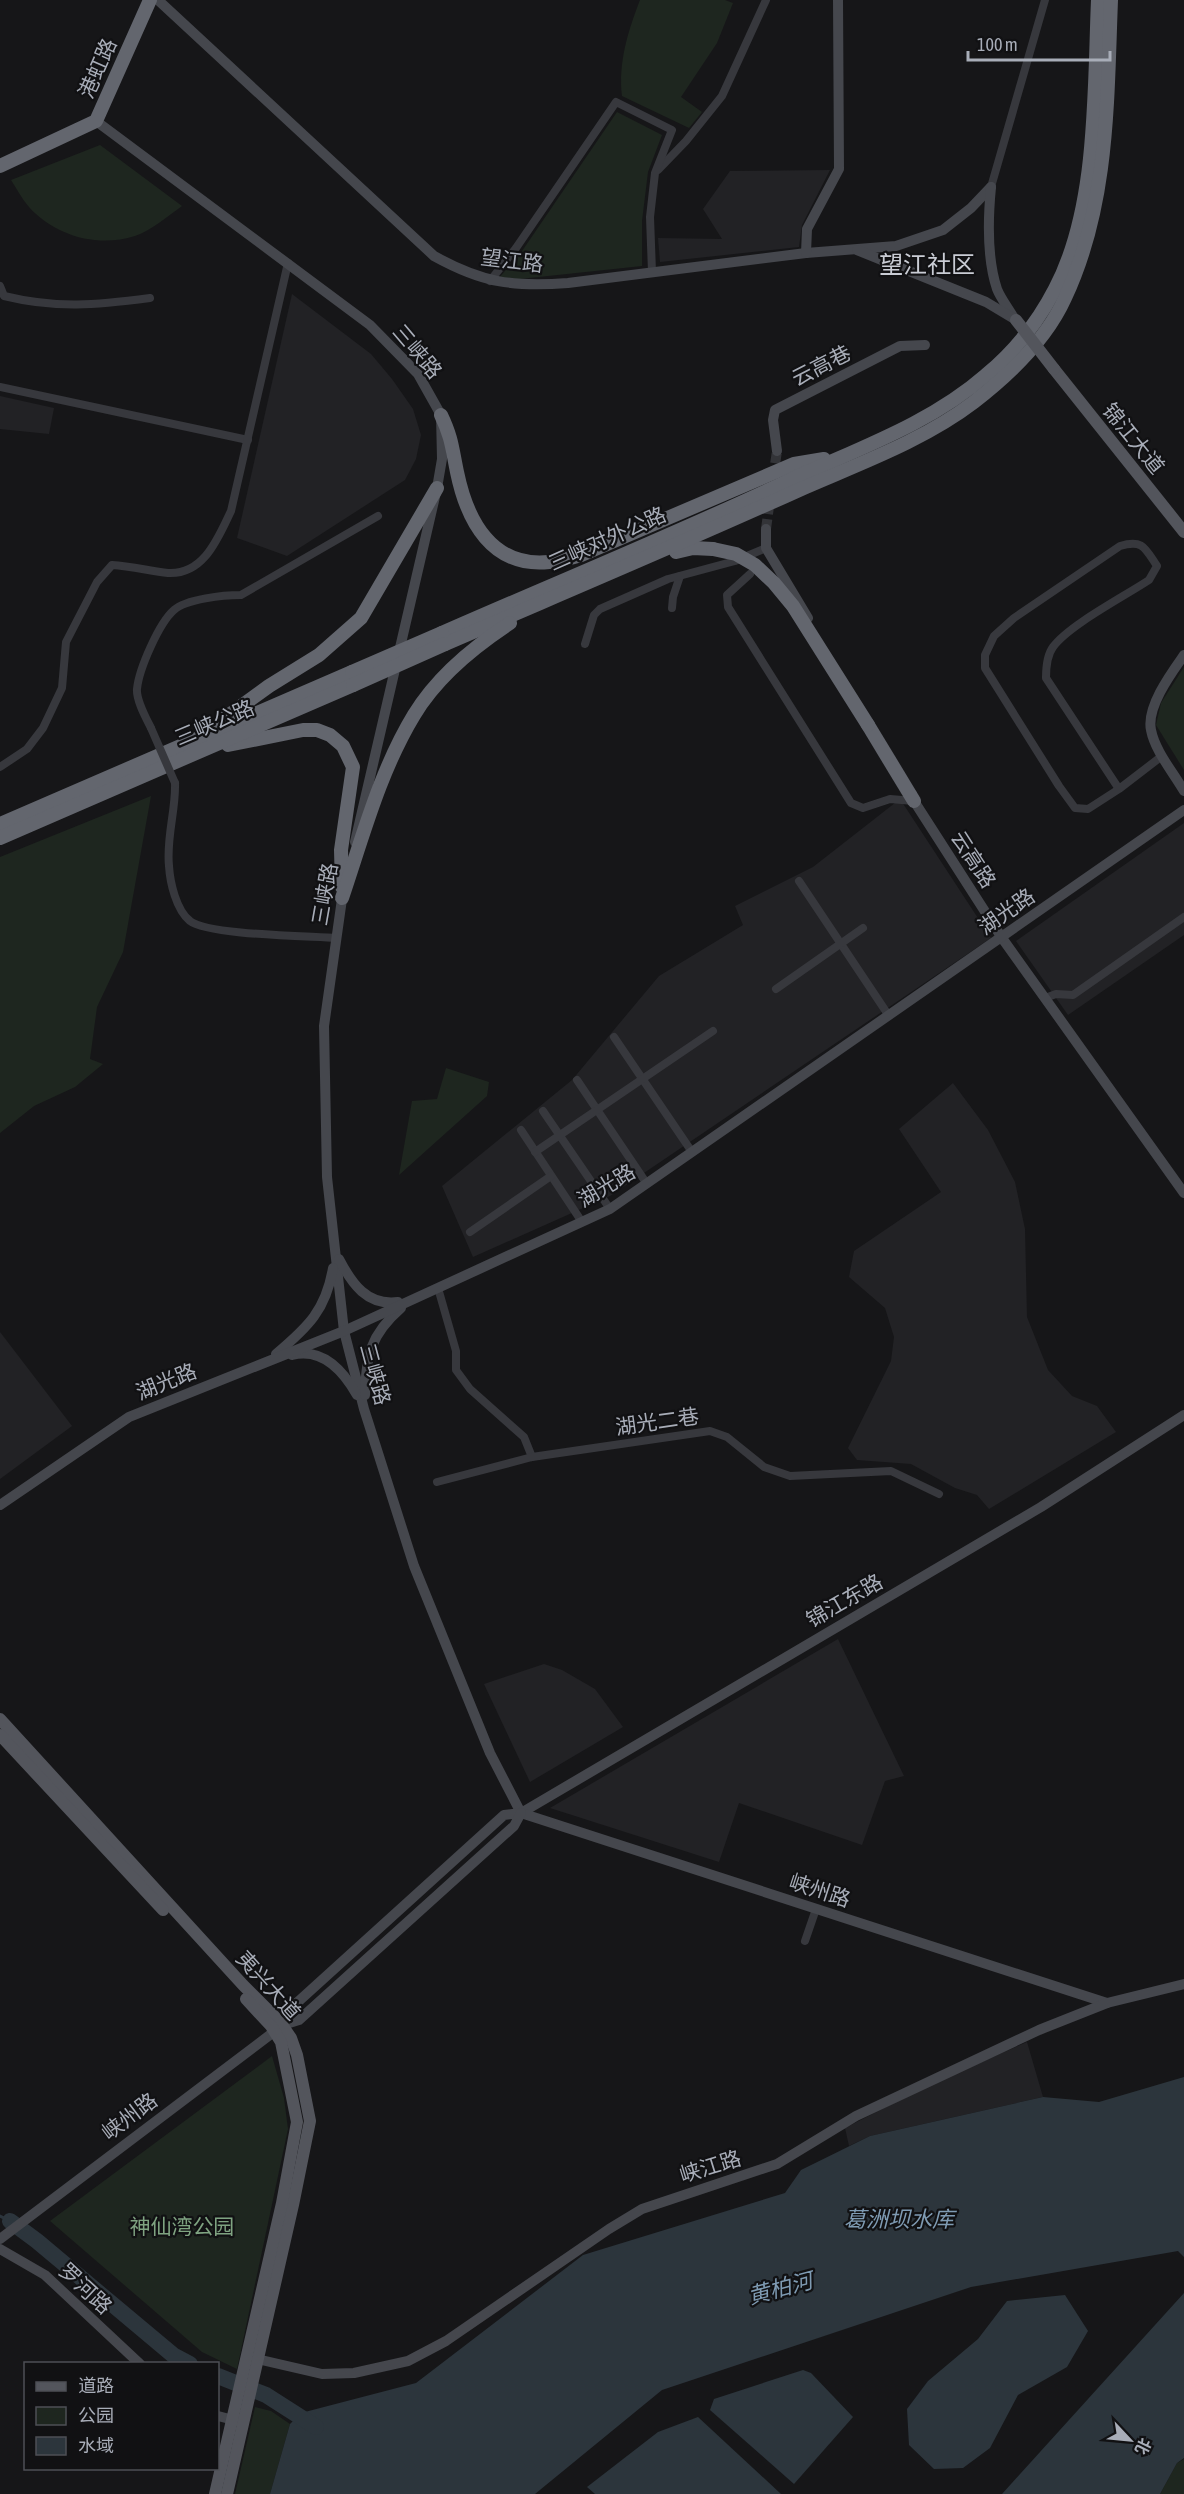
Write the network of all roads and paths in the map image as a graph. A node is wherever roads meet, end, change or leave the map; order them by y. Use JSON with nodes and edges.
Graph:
{"nodes":[{"id":1,"x":150,"y":0,"type":"edge"},
{"id":2,"x":158,"y":0,"type":"edge"},
{"id":3,"x":766,"y":0,"type":"edge"},
{"id":4,"x":838,"y":0,"type":"edge"},
{"id":5,"x":1045,"y":0,"type":"edge"},
{"id":6,"x":1098,"y":0,"type":"edge"},
{"id":7,"x":1111,"y":0,"type":"edge"},
{"id":8,"x":96,"y":121,"type":"junction"},
{"id":9,"x":0,"y":166,"type":"edge"},
{"id":10,"x":655,"y":173,"type":"junction"},
{"id":11,"x":991,"y":186,"type":"junction"},
{"id":12,"x":971,"y":208,"type":"junction"},
{"id":13,"x":988,"y":214,"type":"junction"},
{"id":14,"x":856,"y":250,"type":"junction"},
{"id":15,"x":806,"y":253,"type":"junction"},
{"id":16,"x":288,"y":263,"type":"junction"},
{"id":17,"x":652,"y":272,"type":"junction"},
{"id":18,"x":490,"y":281,"type":"junction"},
{"id":19,"x":0,"y":286,"type":"edge"},
{"id":20,"x":150,"y":298,"type":"dead end"},
{"id":21,"x":1016,"y":320,"type":"junction"},
{"id":22,"x":925,"y":345,"type":"dead end"},
{"id":23,"x":0,"y":387,"type":"edge"},
{"id":24,"x":441,"y":415,"type":"junction"},
{"id":25,"x":248,"y":440,"type":"junction"},
{"id":26,"x":777,"y":451,"type":"tunnel mouth"},
{"id":27,"x":840,"y":457,"type":"junction"},
{"id":28,"x":437,"y":488,"type":"junction"},
{"id":29,"x":378,"y":516,"type":"dead end"},
{"id":30,"x":766,"y":528,"type":"tunnel mouth"},
{"id":31,"x":1184,"y":532,"type":"edge"},
{"id":32,"x":766,"y":548,"type":"junction"},
{"id":33,"x":651,"y":556,"type":"junction"},
{"id":34,"x":750,"y":574,"type":"dead end"},
{"id":35,"x":680,"y":576,"type":"junction"},
{"id":36,"x":539,"y":604,"type":"junction"},
{"id":37,"x":672,"y":608,"type":"dead end"},
{"id":38,"x":444,"y":638,"type":"junction"},
{"id":39,"x":585,"y":644,"type":"dead end"},
{"id":40,"x":1184,"y":654,"type":"edge"},
{"id":41,"x":201,"y":743,"type":"junction"},
{"id":42,"x":1162,"y":756,"type":"junction"},
{"id":43,"x":0,"y":767,"type":"edge"},
{"id":44,"x":1119,"y":789,"type":"junction"},
{"id":45,"x":1184,"y":791,"type":"edge"},
{"id":46,"x":914,"y":801,"type":"junction"},
{"id":47,"x":1184,"y":810,"type":"edge"},
{"id":48,"x":0,"y":824,"type":"edge"},
{"id":49,"x":0,"y":838,"type":"edge"},
{"id":50,"x":799,"y":881,"type":"dead end"},
{"id":51,"x":342,"y":898,"type":"junction"},
{"id":52,"x":1184,"y":917,"type":"edge"},
{"id":53,"x":863,"y":928,"type":"dead end"},
{"id":54,"x":336,"y":938,"type":"junction"},
{"id":55,"x":1002,"y":938,"type":"junction"},
{"id":56,"x":841,"y":943,"type":"junction"},
{"id":57,"x":776,"y":989,"type":"dead end"},
{"id":58,"x":1045,"y":998,"type":"junction"},
{"id":59,"x":889,"y":1016,"type":"junction"},
{"id":60,"x":713,"y":1031,"type":"dead end"},
{"id":61,"x":614,"y":1037,"type":"dead end"},
{"id":62,"x":643,"y":1079,"type":"junction"},
{"id":63,"x":577,"y":1080,"type":"dead end"},
{"id":64,"x":597,"y":1110,"type":"junction"},
{"id":65,"x":543,"y":1111,"type":"dead end"},
{"id":66,"x":521,"y":1130,"type":"dead end"},
{"id":67,"x":560,"y":1135,"type":"junction"},
{"id":68,"x":535,"y":1152,"type":"junction"},
{"id":69,"x":692,"y":1152,"type":"junction"},
{"id":70,"x":551,"y":1176,"type":"junction"},
{"id":71,"x":647,"y":1184,"type":"junction"},
{"id":72,"x":1184,"y":1193,"type":"edge"},
{"id":73,"x":610,"y":1209,"type":"junction"},
{"id":74,"x":582,"y":1222,"type":"junction"},
{"id":75,"x":470,"y":1232,"type":"dead end"},
{"id":76,"x":335,"y":1252,"type":"junction"},
{"id":77,"x":438,"y":1288,"type":"junction"},
{"id":78,"x":410,"y":1300,"type":"junction"},
{"id":79,"x":344,"y":1331,"type":"junction"},
{"id":80,"x":269,"y":1361,"type":"junction"},
{"id":81,"x":364,"y":1409,"type":"junction"},
{"id":82,"x":1184,"y":1415,"type":"edge"},
{"id":83,"x":532,"y":1457,"type":"junction"},
{"id":84,"x":437,"y":1482,"type":"dead end"},
{"id":85,"x":939,"y":1494,"type":"dead end"},
{"id":86,"x":0,"y":1505,"type":"edge"},
{"id":87,"x":0,"y":1719,"type":"edge"},
{"id":88,"x":0,"y":1735,"type":"edge"},
{"id":89,"x":521,"y":1813,"type":"junction"},
{"id":90,"x":816,"y":1909,"type":"junction"},
{"id":91,"x":805,"y":1941,"type":"dead end"},
{"id":92,"x":1184,"y":1984,"type":"edge"},
{"id":93,"x":1107,"y":2003,"type":"junction"},
{"id":94,"x":279,"y":2028,"type":"junction"},
{"id":95,"x":0,"y":2239,"type":"edge"},
{"id":96,"x":0,"y":2249,"type":"edge"},
{"id":97,"x":251,"y":2360,"type":"junction"},
{"id":98,"x":138,"y":2362,"type":"edge"},
{"id":99,"x":219,"y":2416,"type":"edge"},
{"id":100,"x":238,"y":2421,"type":"junction"},
{"id":101,"x":215,"y":2494,"type":"edge"},
{"id":102,"x":227,"y":2494,"type":"edge"}],
"edges":[{"from":1,"to":8,"type":"highway","name":"港虹路"},
{"from":2,"to":18,"type":"main road","name":"望江路"},
{"from":3,"to":10,"type":"street"},
{"from":4,"to":15,"type":"main road"},
{"from":5,"to":11,"type":"street"},
{"from":6,"to":27,"type":"highway","name":"三峡对外公路"},
{"from":7,"to":33,"type":"highway","name":"三峡对外公路"},
{"from":8,"to":9,"type":"highway","name":"港虹路"},
{"from":8,"to":16,"type":"main road","name":"三峡路"},
{"from":10,"to":17,"type":"street"},
{"from":10,"to":18,"type":"street"},
{"from":11,"to":12,"type":"main road","name":"望江路"},
{"from":11,"to":13,"type":"main road"},
{"from":12,"to":13,"type":"main road"},
{"from":12,"to":14,"type":"main road","name":"望江路"},
{"from":13,"to":21,"type":"main road"},
{"from":14,"to":15,"type":"main road","name":"望江路"},
{"from":14,"to":21,"type":"main road"},
{"from":15,"to":17,"type":"main road","name":"望江路"},
{"from":16,"to":24,"type":"main road","name":"三峡路"},
{"from":16,"to":25,"type":"street"},
{"from":17,"to":18,"type":"main road","name":"望江路"},
{"from":19,"to":20,"type":"street"},
{"from":21,"to":31,"type":"main road","name":"锦江大道","bridge":true},
{"from":22,"to":26,"type":"main road","name":"云高巷"},
{"from":23,"to":25,"type":"street"},
{"from":24,"to":27,"type":"highway"},
{"from":24,"to":28,"type":"main road","name":"三峡路"},
{"from":25,"to":43,"type":"street"},
{"from":27,"to":38,"type":"highway","name":"三峡对外公路"},
{"from":28,"to":41,"type":"highway"},
{"from":28,"to":51,"type":"main road","name":"三峡路"},
{"from":29,"to":54,"type":"street","bridge":true},
{"from":30,"to":32,"type":"main road"},
{"from":32,"to":35,"type":"street"},
{"from":32,"to":46,"type":"main road","name":"云高路"},
{"from":33,"to":36,"type":"highway","name":"三峡对外公路"},
{"from":33,"to":46,"type":"highway","bridge":true},
{"from":34,"to":46,"type":"street"},
{"from":35,"to":37,"type":"street"},
{"from":35,"to":39,"type":"street"},
{"from":36,"to":38,"type":"highway","name":"三峡对外公路"},
{"from":36,"to":51,"type":"highway"},
{"from":38,"to":41,"type":"highway","name":"三峡公路","bridge":true},
{"from":40,"to":42,"type":"main road"},
{"from":41,"to":48,"type":"highway","name":"三峡公路"},
{"from":41,"to":49,"type":"highway","name":"三峡公路"},
{"from":41,"to":51,"type":"highway"},
{"from":42,"to":44,"type":"street"},
{"from":42,"to":45,"type":"main road"},
{"from":44,"to":44,"type":"street"},
{"from":46,"to":55,"type":"main road","name":"云高路"},
{"from":47,"to":55,"type":"main road","name":"湖光路"},
{"from":50,"to":56,"type":"street"},
{"from":51,"to":54,"type":"main road","name":"三峡路"},
{"from":52,"to":58,"type":"street"},
{"from":53,"to":56,"type":"street"},
{"from":54,"to":76,"type":"main road","name":"三峡路"},
{"from":55,"to":58,"type":"main road","name":"云高路"},
{"from":55,"to":59,"type":"main road","name":"湖光路"},
{"from":56,"to":57,"type":"street"},
{"from":56,"to":59,"type":"street"},
{"from":58,"to":72,"type":"main road","name":"云高路"},
{"from":59,"to":69,"type":"main road","name":"湖光路"},
{"from":60,"to":62,"type":"street"},
{"from":61,"to":62,"type":"street"},
{"from":62,"to":64,"type":"street"},
{"from":62,"to":69,"type":"street"},
{"from":63,"to":64,"type":"street"},
{"from":64,"to":67,"type":"street"},
{"from":64,"to":71,"type":"street"},
{"from":65,"to":67,"type":"street"},
{"from":66,"to":68,"type":"street"},
{"from":67,"to":68,"type":"street"},
{"from":67,"to":73,"type":"street"},
{"from":68,"to":70,"type":"street"},
{"from":69,"to":71,"type":"main road","name":"湖光路"},
{"from":70,"to":74,"type":"street"},
{"from":70,"to":75,"type":"street"},
{"from":71,"to":73,"type":"main road","name":"湖光路"},
{"from":73,"to":74,"type":"main road","name":"湖光路"},
{"from":74,"to":77,"type":"main road","name":"湖光路"},
{"from":76,"to":78,"type":"main road"},
{"from":76,"to":79,"type":"main road","name":"三峡路"},
{"from":76,"to":80,"type":"main road"},
{"from":77,"to":78,"type":"main road","name":"湖光路"},
{"from":77,"to":83,"type":"street"},
{"from":78,"to":79,"type":"main road","name":"湖光路"},
{"from":78,"to":81,"type":"main road"},
{"from":79,"to":80,"type":"main road","name":"湖光路"},
{"from":79,"to":81,"type":"main road","name":"三峡路"},
{"from":80,"to":81,"type":"main road"},
{"from":80,"to":86,"type":"main road","name":"湖光路"},
{"from":81,"to":89,"type":"main road","name":"三峡路"},
{"from":82,"to":89,"type":"main road","name":"锦江东路"},
{"from":83,"to":84,"type":"street","name":"湖光二巷"},
{"from":83,"to":85,"type":"street","name":"湖光二巷"},
{"from":87,"to":94,"type":"main road","name":"夷兴大道"},
{"from":88,"to":94,"type":"main road","name":"夷兴大道"},
{"from":89,"to":90,"type":"main road","name":"峡州路"},
{"from":89,"to":94,"type":"main road","name":"峡州路"},
{"from":90,"to":91,"type":"street"},
{"from":90,"to":93,"type":"main road","name":"峡州路"},
{"from":92,"to":93,"type":"main road","name":"峡江路"},
{"from":93,"to":97,"type":"main road","name":"峡江路"},
{"from":94,"to":95,"type":"main road","name":"峡州路"},
{"from":94,"to":97,"type":"main road","name":"夷兴大道"},
{"from":96,"to":98,"type":"main road","name":"罗河路"},
{"from":97,"to":100,"type":"main road","name":"夷兴大道"},
{"from":99,"to":100,"type":"main road"},
{"from":100,"to":101,"type":"main road","name":"夷兴大道"},
{"from":100,"to":102,"type":"main road","name":"夷兴大道"}]}
